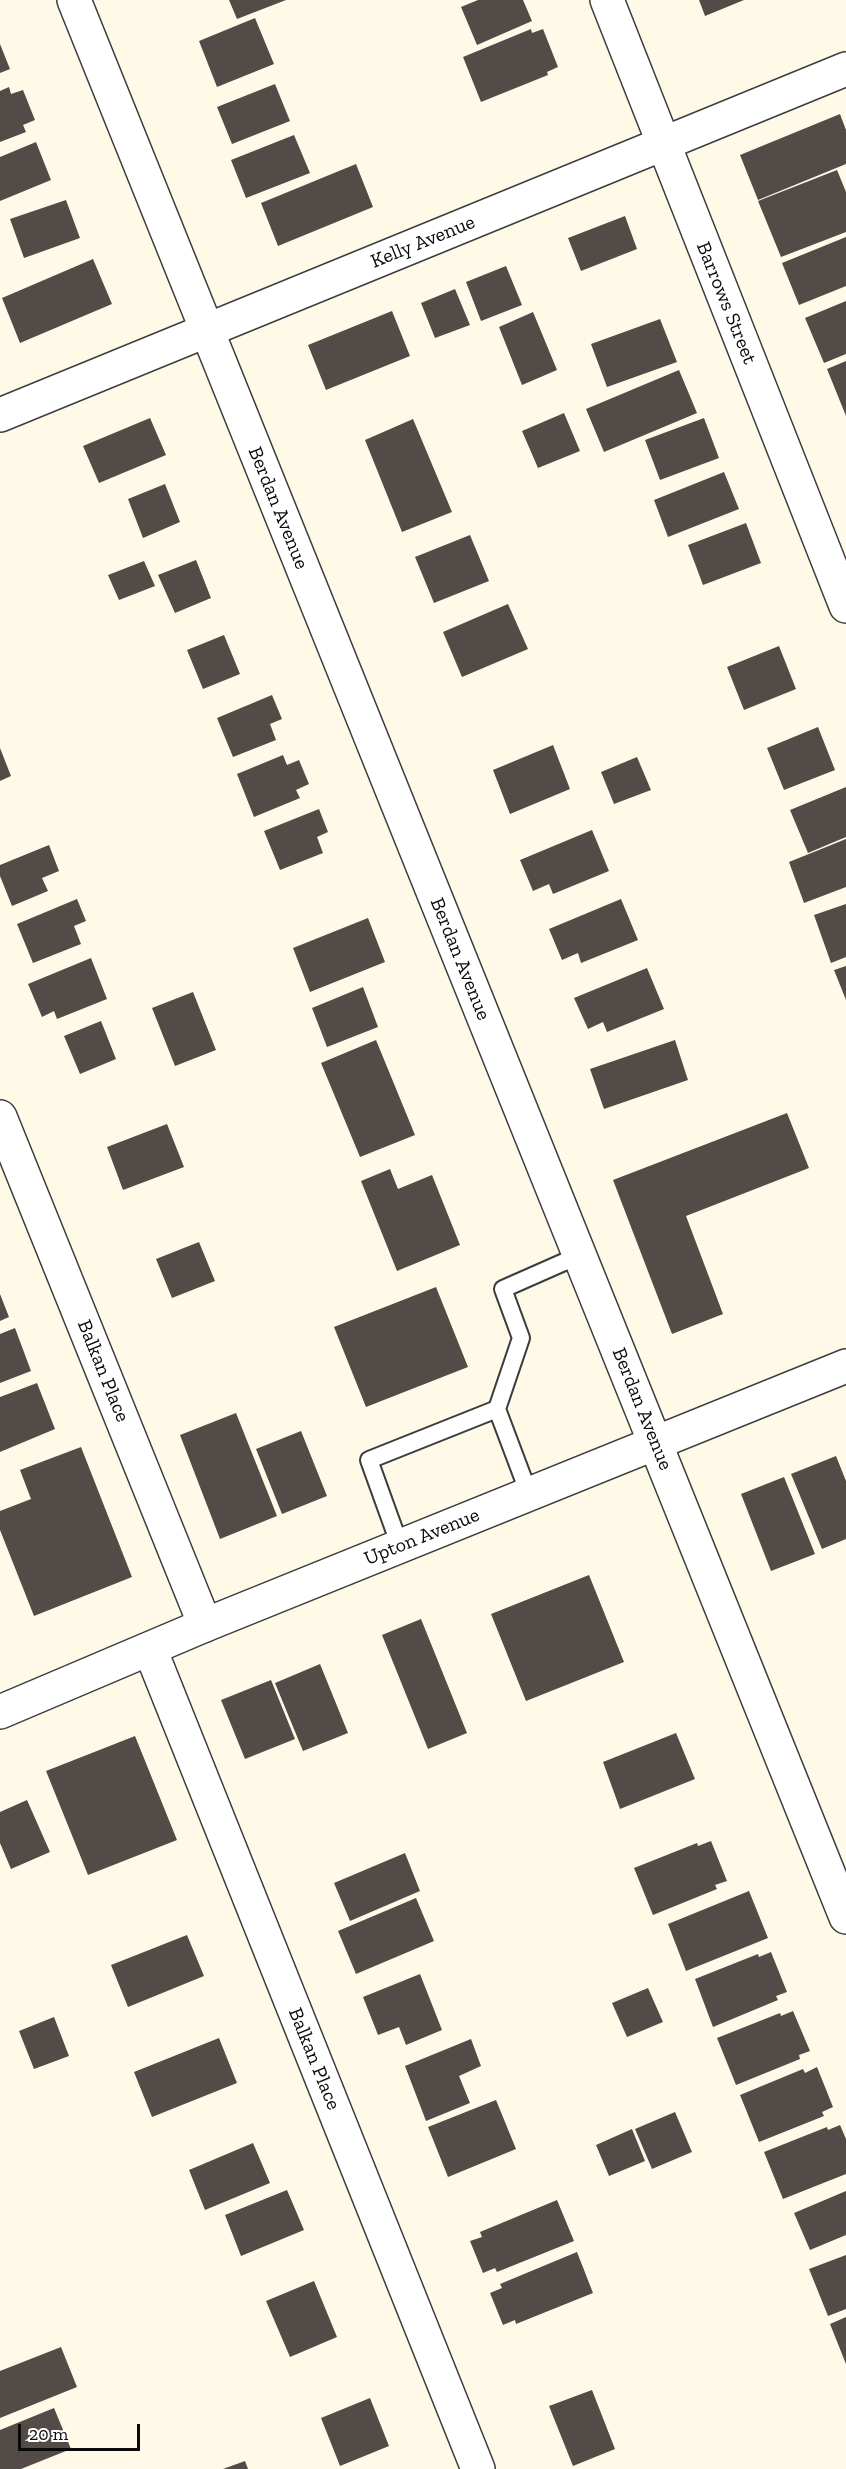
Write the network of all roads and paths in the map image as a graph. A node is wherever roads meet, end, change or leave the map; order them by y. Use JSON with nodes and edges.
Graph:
{"nodes":[{"id":1,"x":74,"y":0,"type":"edge"},
{"id":2,"x":607,"y":0,"type":"edge"},
{"id":3,"x":846,"y":69,"type":"edge"},
{"id":4,"x":663,"y":144,"type":"junction"},
{"id":5,"x":207,"y":331,"type":"junction"},
{"id":6,"x":0,"y":416,"type":"edge"},
{"id":7,"x":846,"y":606,"type":"edge"},
{"id":8,"x":0,"y":1117,"type":"edge"},
{"id":9,"x":580,"y":1255,"type":"junction"},
{"id":10,"x":846,"y":1366,"type":"edge"},
{"id":11,"x":497,"y":1409,"type":"junction"},
{"id":12,"x":656,"y":1443,"type":"junction"},
{"id":13,"x":529,"y":1494,"type":"junction"},
{"id":14,"x":400,"y":1546,"type":"junction"},
{"id":15,"x":205,"y":1625,"type":"junction"},
{"id":16,"x":150,"y":1649,"type":"junction"},
{"id":17,"x":0,"y":1712,"type":"edge"},
{"id":18,"x":846,"y":1917,"type":"edge"},
{"id":19,"x":478,"y":2469,"type":"edge"}],
"edges":[{"from":1,"to":5,"type":"street","name":"Berdan Avenue"},
{"from":2,"to":4,"type":"street","name":"Barrows Street"},
{"from":3,"to":4,"type":"street","name":"Kelly Avenue"},
{"from":4,"to":5,"type":"street","name":"Kelly Avenue"},
{"from":4,"to":7,"type":"street","name":"Barrows Street"},
{"from":5,"to":6,"type":"street","name":"Kelly Avenue"},
{"from":5,"to":9,"type":"street","name":"Berdan Avenue"},
{"from":8,"to":15,"type":"street","name":"Balkan Place"},
{"from":9,"to":11,"type":"lane"},
{"from":9,"to":12,"type":"street","name":"Berdan Avenue"},
{"from":10,"to":12,"type":"street","name":"Upton Avenue"},
{"from":11,"to":13,"type":"lane"},
{"from":11,"to":14,"type":"lane"},
{"from":12,"to":13,"type":"street","name":"Upton Avenue"},
{"from":12,"to":18,"type":"street","name":"Berdan Avenue"},
{"from":13,"to":14,"type":"street","name":"Upton Avenue"},
{"from":14,"to":15,"type":"street","name":"Upton Avenue"},
{"from":15,"to":16,"type":"street","name":"Upton Avenue"},
{"from":16,"to":17,"type":"street","name":"Upton Avenue"},
{"from":16,"to":19,"type":"street","name":"Balkan Place"}]}
